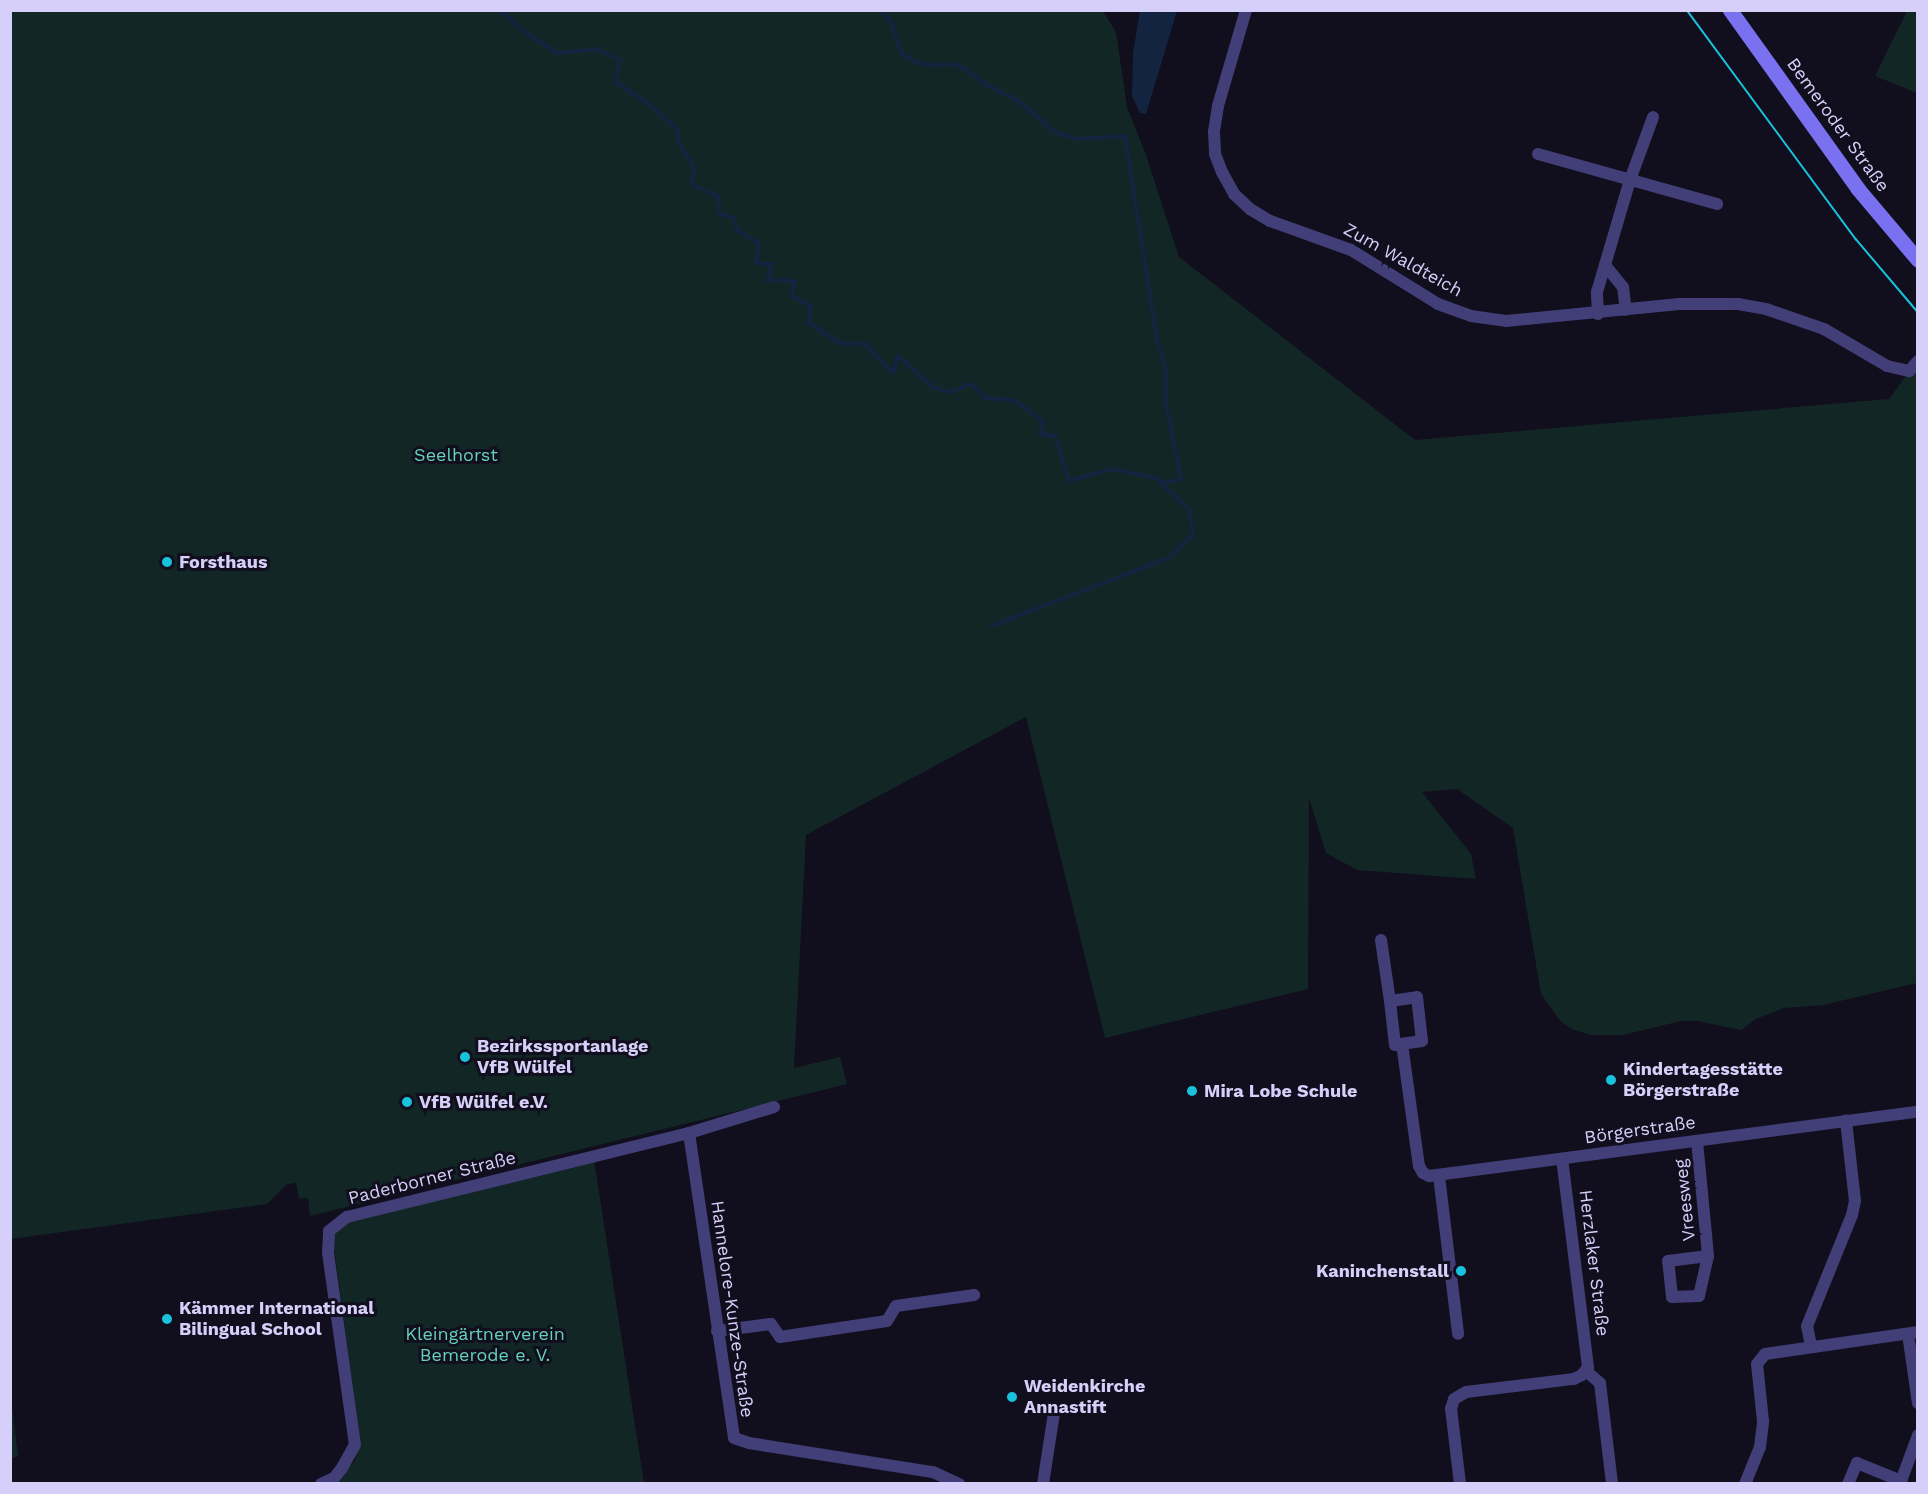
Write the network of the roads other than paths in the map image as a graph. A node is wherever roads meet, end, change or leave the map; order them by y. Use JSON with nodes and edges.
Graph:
{"nodes":[{"id":1,"x":1246,"y":10,"type":"edge"},
{"id":2,"x":1730,"y":10,"type":"edge"},
{"id":3,"x":1653,"y":117,"type":"dead end"},
{"id":4,"x":1538,"y":154,"type":"dead end"},
{"id":5,"x":1630,"y":180,"type":"junction"},
{"id":6,"x":1717,"y":204,"type":"dead end"},
{"id":7,"x":1917,"y":260,"type":"edge"},
{"id":8,"x":1605,"y":265,"type":"junction"},
{"id":9,"x":1626,"y":310,"type":"junction"},
{"id":10,"x":1598,"y":314,"type":"junction"},
{"id":11,"x":1917,"y":361,"type":"edge"},
{"id":12,"x":1381,"y":940,"type":"dead end"},
{"id":13,"x":1390,"y":1001,"type":"junction"},
{"id":14,"x":1402,"y":1044,"type":"junction"},
{"id":15,"x":774,"y":1107,"type":"dead end"},
{"id":16,"x":1917,"y":1112,"type":"edge"},
{"id":17,"x":1846,"y":1122,"type":"junction"},
{"id":18,"x":689,"y":1133,"type":"junction"},
{"id":19,"x":1697,"y":1141,"type":"junction"},
{"id":20,"x":1562,"y":1159,"type":"junction"},
{"id":21,"x":1439,"y":1176,"type":"junction"},
{"id":22,"x":1708,"y":1256,"type":"dead end"},
{"id":23,"x":974,"y":1295,"type":"dead end"},
{"id":24,"x":717,"y":1332,"type":"junction"},
{"id":25,"x":1913,"y":1333,"type":"edge"},
{"id":26,"x":1458,"y":1334,"type":"dead end"},
{"id":27,"x":1811,"y":1346,"type":"junction"},
{"id":28,"x":1586,"y":1371,"type":"junction"},
{"id":29,"x":1917,"y":1402,"type":"edge"},
{"id":30,"x":1054,"y":1413,"type":"dead end"},
{"id":31,"x":1917,"y":1435,"type":"edge"},
{"id":32,"x":1900,"y":1482,"type":"edge"},
{"id":33,"x":321,"y":1484,"type":"edge"},
{"id":34,"x":959,"y":1484,"type":"edge"},
{"id":35,"x":1043,"y":1484,"type":"edge"},
{"id":36,"x":1460,"y":1484,"type":"edge"},
{"id":37,"x":1612,"y":1484,"type":"edge"},
{"id":38,"x":1745,"y":1484,"type":"edge"},
{"id":39,"x":1848,"y":1484,"type":"edge"}],
"edges":[{"from":1,"to":10,"type":"street","name":"Zum Waldteich"},
{"from":2,"to":7,"type":"main road","name":"Bemeroder Straße"},
{"from":3,"to":5,"type":"street"},
{"from":4,"to":5,"type":"street"},
{"from":5,"to":6,"type":"street"},
{"from":5,"to":8,"type":"street"},
{"from":8,"to":9,"type":"street"},
{"from":8,"to":10,"type":"street"},
{"from":9,"to":10,"type":"street","name":"Zum Waldteich"},
{"from":9,"to":11,"type":"street","name":"Zum Waldteich"},
{"from":12,"to":13,"type":"street"},
{"from":13,"to":14,"type":"street"},
{"from":13,"to":14,"type":"street"},
{"from":14,"to":21,"type":"street"},
{"from":15,"to":18,"type":"street","name":"Paderborner Straße"},
{"from":16,"to":17,"type":"street","name":"Börgerstraße"},
{"from":17,"to":19,"type":"street","name":"Börgerstraße"},
{"from":17,"to":27,"type":"street"},
{"from":18,"to":24,"type":"street","name":"Hannelore-Kunze-Straße"},
{"from":18,"to":33,"type":"street","name":"Paderborner Straße"},
{"from":19,"to":20,"type":"street","name":"Börgerstraße"},
{"from":19,"to":22,"type":"street","name":"Vreesweg"},
{"from":20,"to":21,"type":"street","name":"Börgerstraße"},
{"from":20,"to":28,"type":"street","name":"Herzlaker Straße"},
{"from":21,"to":26,"type":"street"},
{"from":23,"to":24,"type":"street"},
{"from":24,"to":34,"type":"street","name":"Hannelore-Kunze-Straße"},
{"from":25,"to":27,"type":"street"},
{"from":25,"to":29,"type":"street"},
{"from":27,"to":38,"type":"street"},
{"from":28,"to":36,"type":"street"},
{"from":28,"to":37,"type":"street"},
{"from":30,"to":35,"type":"street"},
{"from":31,"to":32,"type":"street"},
{"from":32,"to":39,"type":"street"}]}
